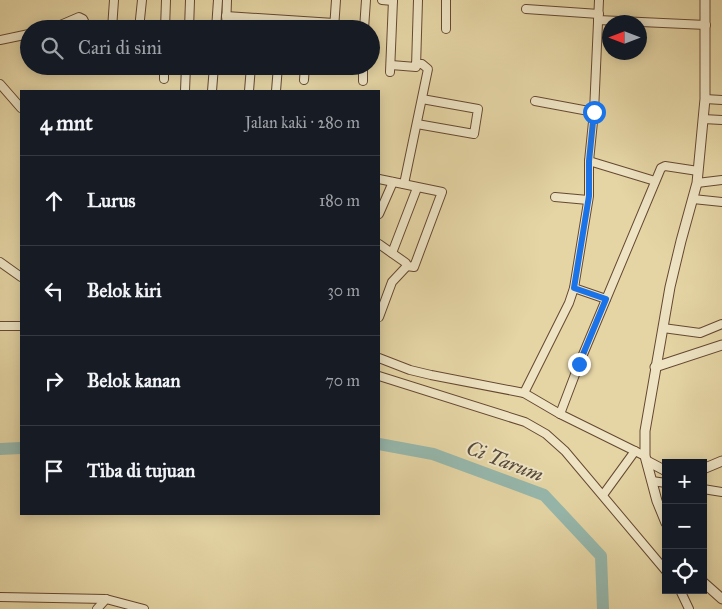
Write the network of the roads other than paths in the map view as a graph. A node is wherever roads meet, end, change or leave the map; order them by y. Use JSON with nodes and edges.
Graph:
{"nodes":[{"id":1,"x":114,"y":0,"type":"edge"},
{"id":2,"x":142,"y":0,"type":"edge"},
{"id":3,"x":166,"y":0,"type":"edge"},
{"id":4,"x":190,"y":0,"type":"edge"},
{"id":5,"x":218,"y":0,"type":"edge"},
{"id":6,"x":226,"y":0,"type":"edge"},
{"id":7,"x":336,"y":0,"type":"edge"},
{"id":8,"x":366,"y":0,"type":"edge"},
{"id":9,"x":382,"y":0,"type":"edge"},
{"id":10,"x":418,"y":0,"type":"edge"},
{"id":11,"x":446,"y":0,"type":"edge"},
{"id":12,"x":599,"y":0,"type":"edge"},
{"id":13,"x":705,"y":0,"type":"edge"},
{"id":14,"x":393,"y":1,"type":"edge"},
{"id":15,"x":526,"y":9,"type":"dead end"},
{"id":16,"x":226,"y":16,"type":"junction"},
{"id":17,"x":598,"y":17,"type":"junction"},
{"id":18,"x":72,"y":20,"type":"edge"},
{"id":19,"x":84,"y":20,"type":"edge"},
{"id":20,"x":113,"y":20,"type":"edge"},
{"id":21,"x":140,"y":20,"type":"edge"},
{"id":22,"x":165,"y":20,"type":"edge"},
{"id":23,"x":189,"y":20,"type":"edge"},
{"id":24,"x":217,"y":20,"type":"edge"},
{"id":25,"x":226,"y":20,"type":"edge"},
{"id":26,"x":269,"y":20,"type":"edge"},
{"id":27,"x":334,"y":20,"type":"edge"},
{"id":28,"x":365,"y":20,"type":"edge"},
{"id":29,"x":706,"y":25,"type":"junction"},
{"id":30,"x":446,"y":29,"type":"dead end"},
{"id":31,"x":20,"y":36,"type":"edge"},
{"id":32,"x":0,"y":40,"type":"edge"},
{"id":33,"x":416,"y":64,"type":"junction"},
{"id":34,"x":164,"y":75,"type":"edge"},
{"id":35,"x":186,"y":75,"type":"edge"},
{"id":36,"x":213,"y":75,"type":"edge"},
{"id":37,"x":250,"y":75,"type":"edge"},
{"id":38,"x":277,"y":75,"type":"edge"},
{"id":39,"x":304,"y":75,"type":"edge"},
{"id":40,"x":363,"y":75,"type":"edge"},
{"id":41,"x":164,"y":79,"type":"dead end"},
{"id":42,"x":304,"y":80,"type":"dead end"},
{"id":43,"x":363,"y":81,"type":"dead end"},
{"id":44,"x":0,"y":84,"type":"edge"},
{"id":45,"x":185,"y":90,"type":"edge"},
{"id":46,"x":212,"y":90,"type":"edge"},
{"id":47,"x":249,"y":90,"type":"edge"},
{"id":48,"x":276,"y":90,"type":"edge"},
{"id":49,"x":422,"y":99,"type":"junction"},
{"id":50,"x":705,"y":99,"type":"junction"},
{"id":51,"x":722,"y":100,"type":"edge"},
{"id":52,"x":535,"y":101,"type":"dead end"},
{"id":53,"x":20,"y":107,"type":"edge"},
{"id":54,"x":594,"y":112,"type":"junction"},
{"id":55,"x":703,"y":119,"type":"junction"},
{"id":56,"x":722,"y":120,"type":"edge"},
{"id":57,"x":417,"y":124,"type":"junction"},
{"id":58,"x":589,"y":161,"type":"junction"},
{"id":59,"x":698,"y":171,"type":"junction"},
{"id":60,"x":380,"y":178,"type":"edge"},
{"id":61,"x":722,"y":180,"type":"edge"},
{"id":62,"x":655,"y":181,"type":"junction"},
{"id":63,"x":393,"y":182,"type":"junction"},
{"id":64,"x":697,"y":183,"type":"junction"},
{"id":65,"x":404,"y":184,"type":"junction"},
{"id":66,"x":417,"y":188,"type":"junction"},
{"id":67,"x":555,"y":197,"type":"dead end"},
{"id":68,"x":693,"y":199,"type":"junction"},
{"id":69,"x":588,"y":200,"type":"junction"},
{"id":70,"x":722,"y":202,"type":"edge"},
{"id":71,"x":380,"y":212,"type":"edge"},
{"id":72,"x":380,"y":245,"type":"edge"},
{"id":73,"x":392,"y":253,"type":"junction"},
{"id":74,"x":0,"y":262,"type":"edge"},
{"id":75,"x":407,"y":266,"type":"junction"},
{"id":76,"x":20,"y":276,"type":"edge"},
{"id":77,"x":574,"y":288,"type":"junction"},
{"id":78,"x":606,"y":299,"type":"junction"},
{"id":79,"x":380,"y":314,"type":"edge"},
{"id":80,"x":722,"y":324,"type":"edge"},
{"id":81,"x":0,"y":326,"type":"edge"},
{"id":82,"x":20,"y":326,"type":"edge"},
{"id":83,"x":663,"y":328,"type":"junction"},
{"id":84,"x":722,"y":345,"type":"edge"},
{"id":85,"x":380,"y":358,"type":"edge"},
{"id":86,"x":655,"y":367,"type":"junction"},
{"id":87,"x":380,"y":376,"type":"edge"},
{"id":88,"x":524,"y":392,"type":"junction"},
{"id":89,"x":560,"y":414,"type":"junction"},
{"id":90,"x":636,"y":451,"type":"junction"},
{"id":91,"x":646,"y":458,"type":"junction"},
{"id":92,"x":722,"y":461,"type":"edge"},
{"id":93,"x":707,"y":468,"type":"edge"},
{"id":94,"x":662,"y":469,"type":"edge"},
{"id":95,"x":652,"y":480,"type":"junction"},
{"id":96,"x":662,"y":482,"type":"edge"},
{"id":97,"x":707,"y":490,"type":"edge"},
{"id":98,"x":722,"y":492,"type":"edge"},
{"id":99,"x":603,"y":495,"type":"junction"},
{"id":100,"x":662,"y":511,"type":"edge"},
{"id":101,"x":662,"y":566,"type":"edge"},
{"id":102,"x":707,"y":586,"type":"edge"},
{"id":103,"x":682,"y":594,"type":"edge"},
{"id":104,"x":0,"y":597,"type":"edge"},
{"id":105,"x":106,"y":599,"type":"junction"},
{"id":106,"x":722,"y":599,"type":"edge"},
{"id":107,"x":97,"y":609,"type":"edge"},
{"id":108,"x":144,"y":609,"type":"edge"},
{"id":109,"x":689,"y":609,"type":"edge"}],
"edges":[{"from":1,"to":20,"type":"street"},
{"from":2,"to":21,"type":"street"},
{"from":3,"to":22,"type":"street"},
{"from":4,"to":23,"type":"street"},
{"from":5,"to":24,"type":"street"},
{"from":6,"to":16,"type":"street"},
{"from":7,"to":27,"type":"street"},
{"from":8,"to":28,"type":"street"},
{"from":9,"to":14,"type":"street"},
{"from":10,"to":33,"type":"street"},
{"from":11,"to":30,"type":"street"},
{"from":12,"to":17,"type":"street"},
{"from":13,"to":29,"type":"street"},
{"from":14,"to":33,"type":"street"},
{"from":15,"to":17,"type":"street"},
{"from":16,"to":25,"type":"street"},
{"from":16,"to":26,"type":"street"},
{"from":17,"to":29,"type":"street"},
{"from":17,"to":54,"type":"street"},
{"from":18,"to":19,"type":"street"},
{"from":29,"to":50,"type":"street"},
{"from":31,"to":32,"type":"street"},
{"from":33,"to":49,"type":"street"},
{"from":34,"to":41,"type":"street"},
{"from":35,"to":45,"type":"street"},
{"from":36,"to":46,"type":"street"},
{"from":37,"to":47,"type":"street"},
{"from":38,"to":48,"type":"street"},
{"from":39,"to":42,"type":"street"},
{"from":40,"to":43,"type":"street"},
{"from":44,"to":53,"type":"street"},
{"from":49,"to":57,"type":"street"},
{"from":49,"to":57,"type":"street"},
{"from":50,"to":51,"type":"street"},
{"from":50,"to":55,"type":"street"},
{"from":52,"to":54,"type":"street"},
{"from":54,"to":58,"type":"street"},
{"from":55,"to":56,"type":"street"},
{"from":55,"to":59,"type":"street"},
{"from":57,"to":65,"type":"street"},
{"from":58,"to":62,"type":"street"},
{"from":58,"to":69,"type":"street"},
{"from":59,"to":62,"type":"street"},
{"from":59,"to":64,"type":"street"},
{"from":60,"to":63,"type":"street"},
{"from":61,"to":64,"type":"street"},
{"from":62,"to":78,"type":"street"},
{"from":63,"to":65,"type":"street"},
{"from":63,"to":71,"type":"street"},
{"from":64,"to":68,"type":"street"},
{"from":65,"to":66,"type":"street"},
{"from":66,"to":73,"type":"street"},
{"from":66,"to":75,"type":"street"},
{"from":67,"to":69,"type":"street"},
{"from":68,"to":70,"type":"street"},
{"from":68,"to":83,"type":"street"},
{"from":69,"to":77,"type":"street"},
{"from":72,"to":73,"type":"street"},
{"from":73,"to":75,"type":"street"},
{"from":74,"to":76,"type":"street"},
{"from":75,"to":79,"type":"street"},
{"from":77,"to":78,"type":"street"},
{"from":77,"to":88,"type":"street"},
{"from":78,"to":89,"type":"street"},
{"from":80,"to":83,"type":"street"},
{"from":81,"to":82,"type":"street"},
{"from":83,"to":86,"type":"street"},
{"from":84,"to":86,"type":"street"},
{"from":85,"to":88,"type":"street"},
{"from":86,"to":91,"type":"street"},
{"from":87,"to":99,"type":"street"},
{"from":88,"to":89,"type":"street"},
{"from":89,"to":90,"type":"street"},
{"from":90,"to":91,"type":"street"},
{"from":90,"to":99,"type":"street"},
{"from":91,"to":94,"type":"street"},
{"from":91,"to":95,"type":"street"},
{"from":92,"to":93,"type":"street"},
{"from":95,"to":96,"type":"street"},
{"from":95,"to":100,"type":"street"},
{"from":97,"to":98,"type":"street"},
{"from":99,"to":101,"type":"street"},
{"from":102,"to":106,"type":"street"},
{"from":103,"to":109,"type":"street"},
{"from":104,"to":105,"type":"street"},
{"from":105,"to":107,"type":"street"},
{"from":105,"to":108,"type":"street"}]}
